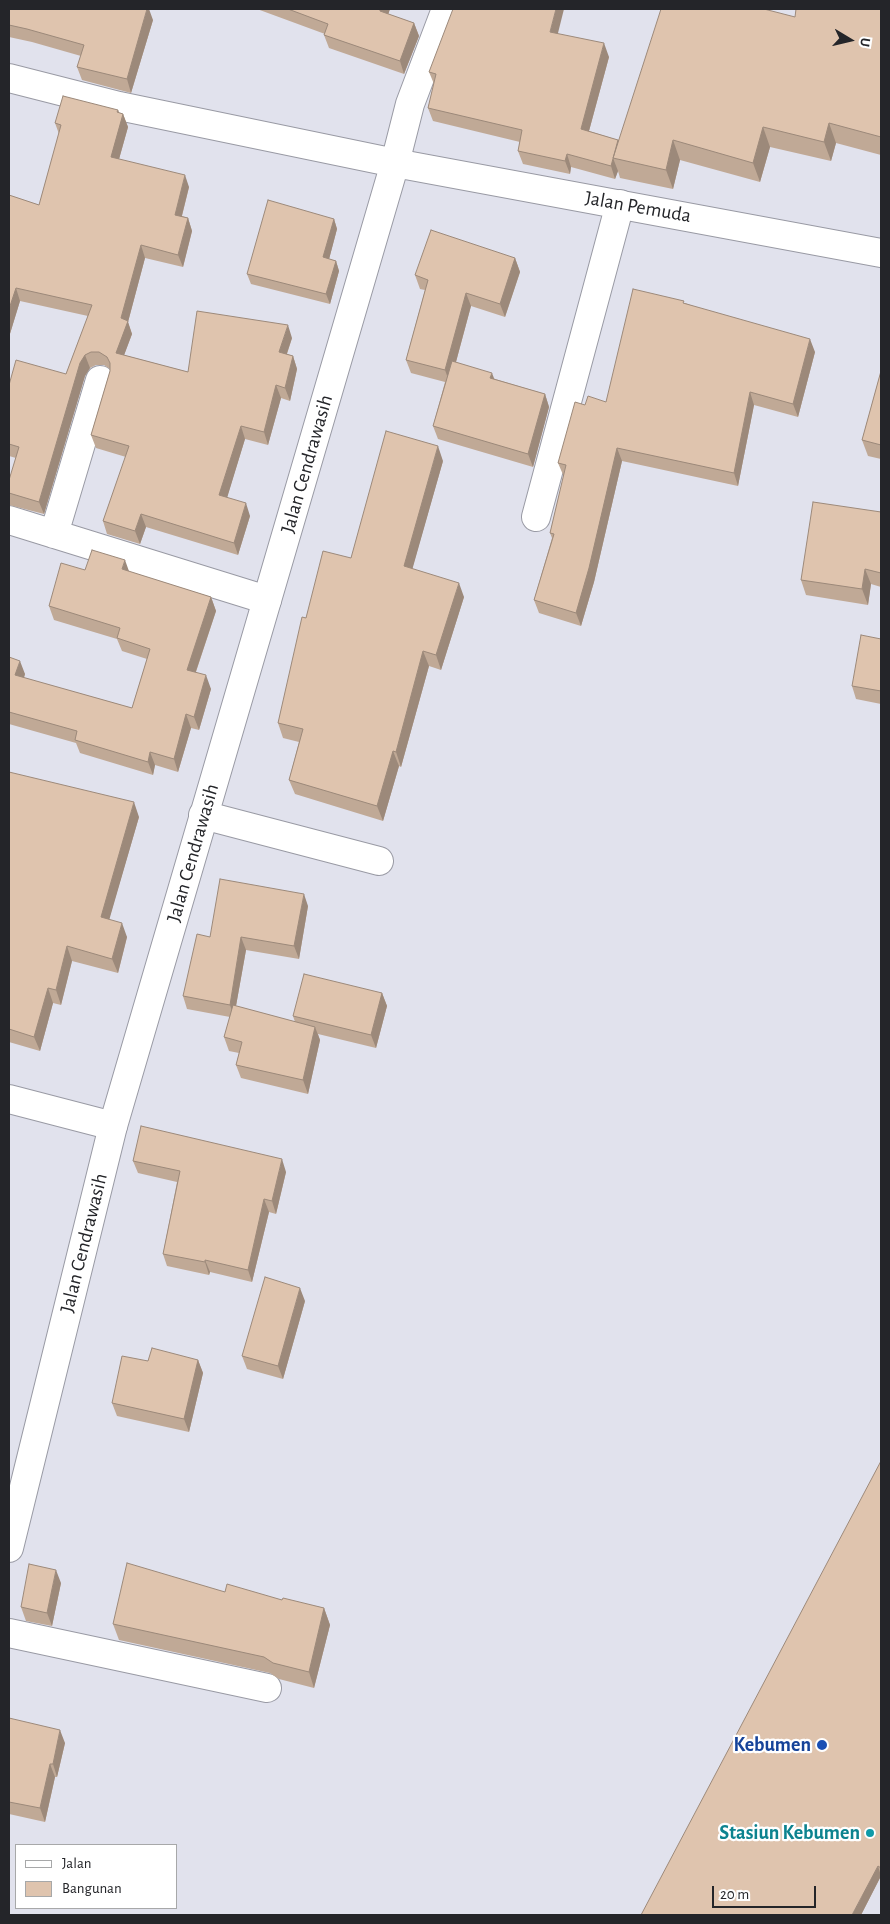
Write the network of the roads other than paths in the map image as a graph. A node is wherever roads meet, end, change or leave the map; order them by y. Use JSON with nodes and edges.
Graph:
{"nodes":[{"id":1,"x":446,"y":9,"type":"edge"},
{"id":2,"x":9,"y":78,"type":"edge"},
{"id":3,"x":395,"y":163,"type":"junction"},
{"id":4,"x":620,"y":204,"type":"junction"},
{"id":5,"x":881,"y":253,"type":"edge"},
{"id":6,"x":100,"y":380,"type":"dead end"},
{"id":7,"x":536,"y":517,"type":"dead end"},
{"id":8,"x":9,"y":520,"type":"edge"},
{"id":9,"x":54,"y":534,"type":"junction"},
{"id":10,"x":267,"y":600,"type":"junction"},
{"id":11,"x":203,"y":815,"type":"junction"},
{"id":12,"x":379,"y":861,"type":"dead end"},
{"id":13,"x":9,"y":1099,"type":"edge"},
{"id":14,"x":113,"y":1126,"type":"junction"},
{"id":15,"x":11,"y":1535,"type":"edge"},
{"id":16,"x":9,"y":1633,"type":"edge"},
{"id":17,"x":267,"y":1688,"type":"dead end"}],
"edges":[{"from":1,"to":3,"type":"main road","name":"Jalan Cendrawasih"},
{"from":2,"to":3,"type":"main road","name":"Jalan Pemuda"},
{"from":3,"to":4,"type":"main road","name":"Jalan Pemuda"},
{"from":3,"to":10,"type":"main road","name":"Jalan Cendrawasih"},
{"from":4,"to":5,"type":"main road","name":"Jalan Pemuda"},
{"from":4,"to":7,"type":"main road"},
{"from":6,"to":9,"type":"main road"},
{"from":8,"to":9,"type":"main road"},
{"from":9,"to":10,"type":"main road"},
{"from":10,"to":11,"type":"main road","name":"Jalan Cendrawasih"},
{"from":11,"to":12,"type":"main road"},
{"from":11,"to":14,"type":"main road","name":"Jalan Cendrawasih"},
{"from":13,"to":14,"type":"main road"},
{"from":14,"to":15,"type":"main road","name":"Jalan Cendrawasih"},
{"from":16,"to":17,"type":"main road"}]}
